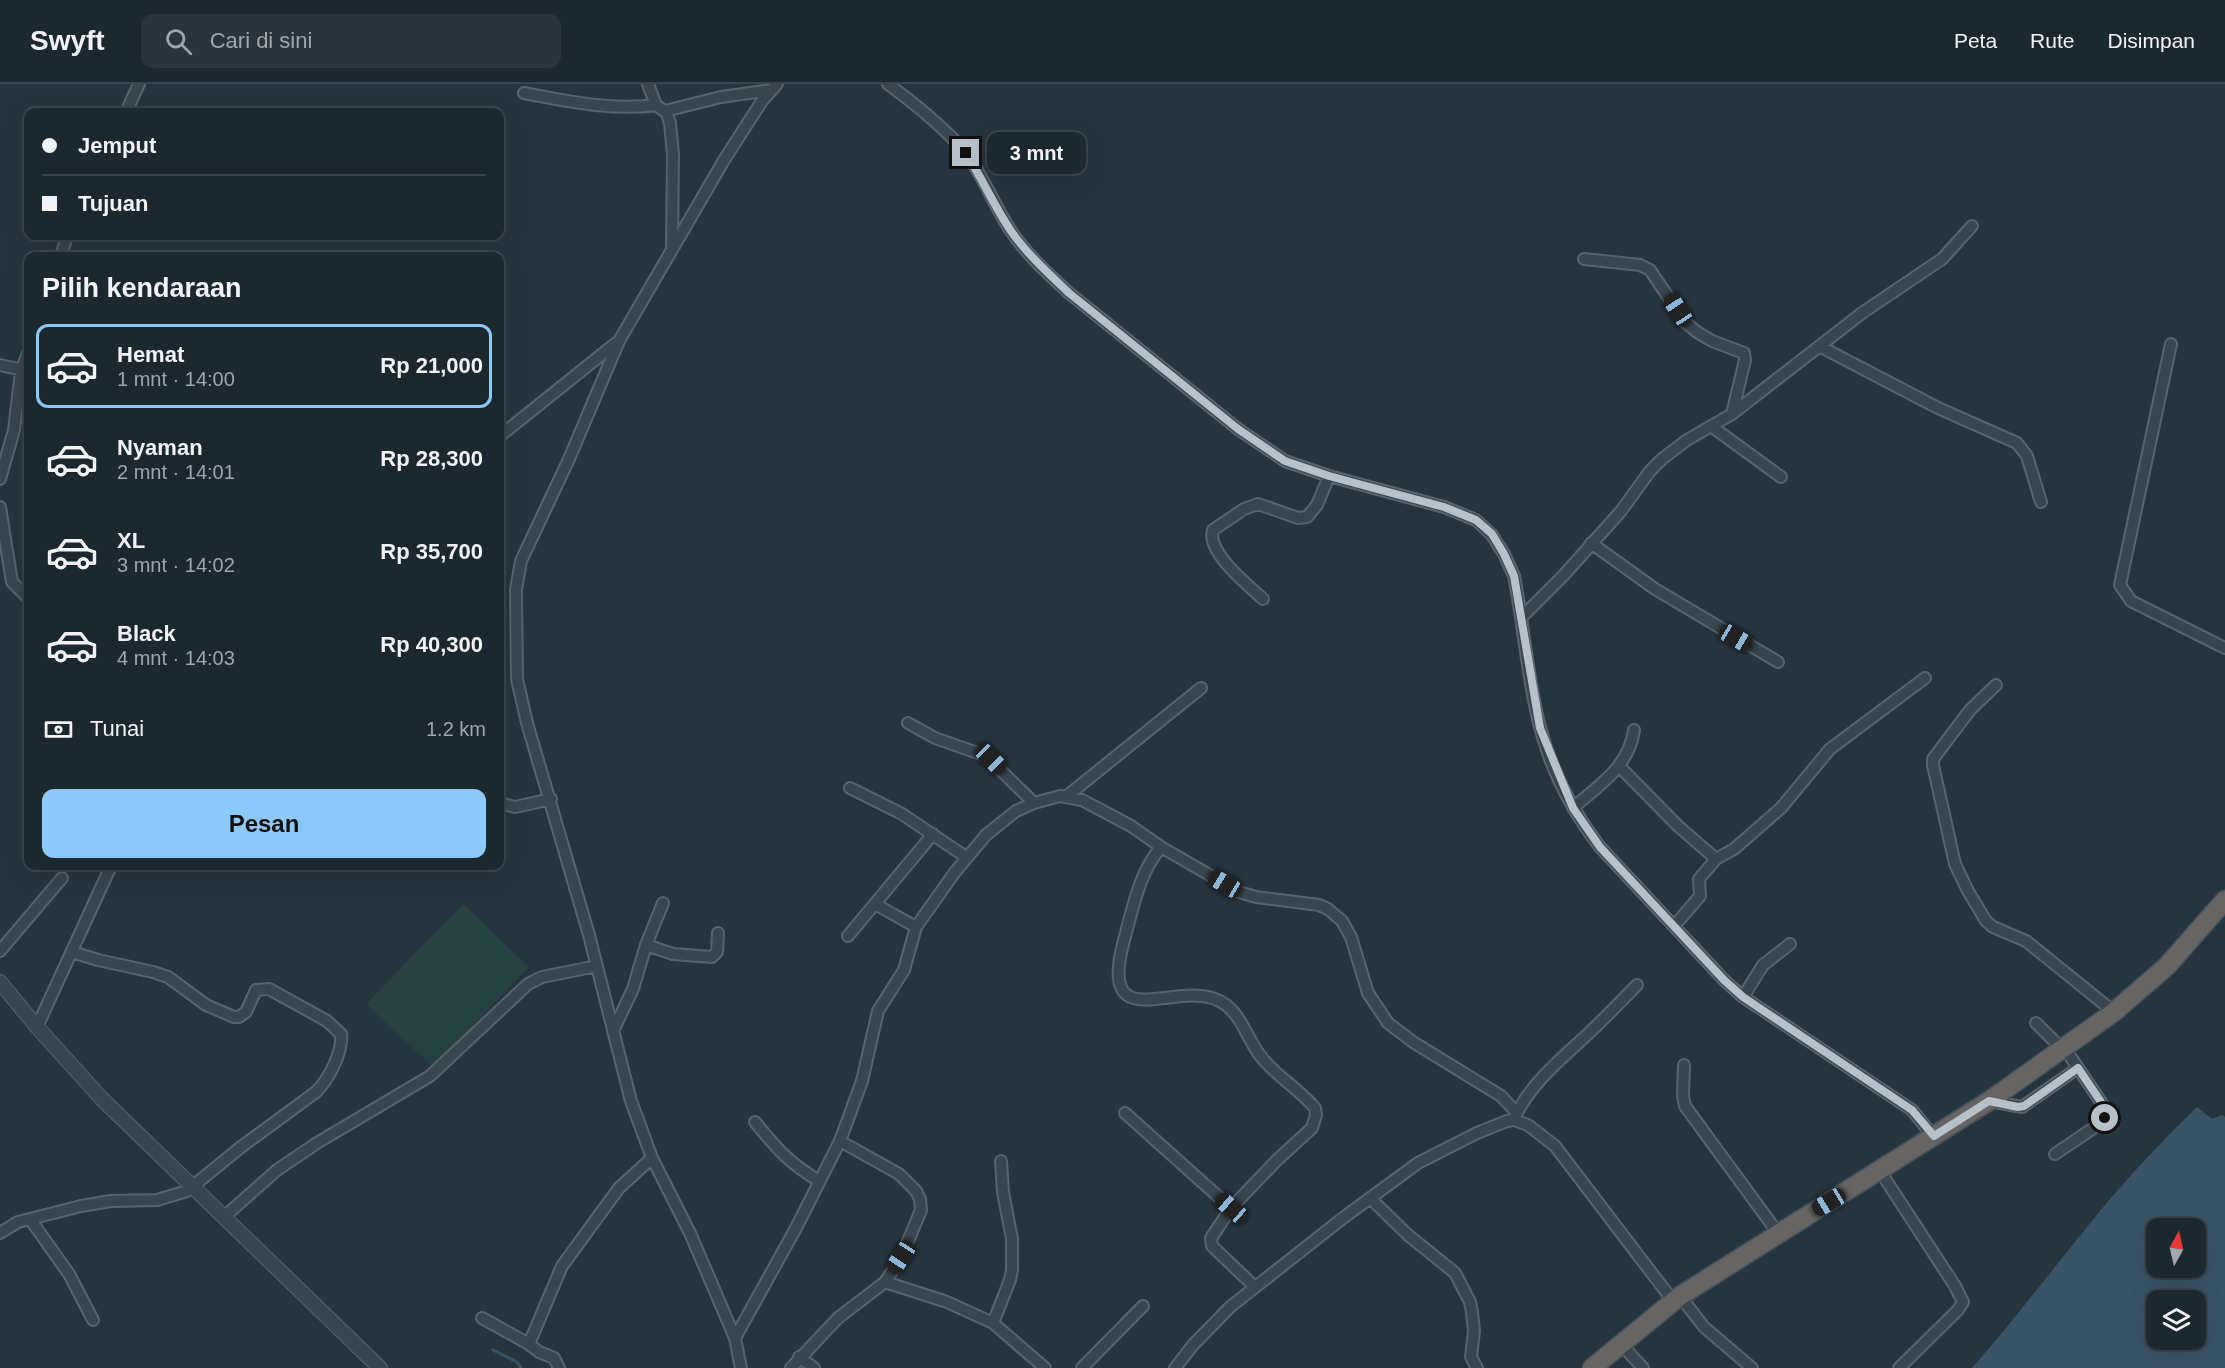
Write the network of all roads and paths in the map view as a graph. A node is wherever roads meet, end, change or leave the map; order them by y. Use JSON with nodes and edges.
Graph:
{"nodes":[{"id":1,"x":138,"y":84,"type":"edge"},
{"id":2,"x":648,"y":84,"type":"edge"},
{"id":3,"x":888,"y":84,"type":"edge"},
{"id":4,"x":774,"y":87,"type":"edge"},
{"id":5,"x":524,"y":93,"type":"dead end"},
{"id":6,"x":128,"y":108,"type":"edge"},
{"id":7,"x":660,"y":108,"type":"junction"},
{"id":8,"x":1972,"y":226,"type":"dead end"},
{"id":9,"x":672,"y":250,"type":"junction"},
{"id":10,"x":1584,"y":259,"type":"dead end"},
{"id":11,"x":619,"y":341,"type":"junction"},
{"id":12,"x":2171,"y":344,"type":"dead end"},
{"id":13,"x":1821,"y":347,"type":"junction"},
{"id":14,"x":0,"y":365,"type":"edge"},
{"id":15,"x":24,"y":371,"type":"edge"},
{"id":16,"x":24,"y":376,"type":"edge"},
{"id":17,"x":1732,"y":414,"type":"junction"},
{"id":18,"x":1711,"y":426,"type":"junction"},
{"id":19,"x":504,"y":432,"type":"edge"},
{"id":20,"x":1329,"y":476,"type":"junction"},
{"id":21,"x":1781,"y":477,"type":"dead end"},
{"id":22,"x":0,"y":480,"type":"edge"},
{"id":23,"x":2041,"y":502,"type":"dead end"},
{"id":24,"x":0,"y":507,"type":"edge"},
{"id":25,"x":1591,"y":543,"type":"junction"},
{"id":26,"x":24,"y":594,"type":"edge"},
{"id":27,"x":1263,"y":599,"type":"dead end"},
{"id":28,"x":1522,"y":617,"type":"junction"},
{"id":29,"x":2225,"y":648,"type":"edge"},
{"id":30,"x":1778,"y":662,"type":"dead end"},
{"id":31,"x":1925,"y":678,"type":"dead end"},
{"id":32,"x":1996,"y":685,"type":"dead end"},
{"id":33,"x":1201,"y":688,"type":"dead end"},
{"id":34,"x":908,"y":723,"type":"dead end"},
{"id":35,"x":1634,"y":730,"type":"dead end"},
{"id":36,"x":1620,"y":768,"type":"junction"},
{"id":37,"x":850,"y":788,"type":"dead end"},
{"id":38,"x":1067,"y":796,"type":"junction"},
{"id":39,"x":551,"y":800,"type":"junction"},
{"id":40,"x":1034,"y":803,"type":"junction"},
{"id":41,"x":504,"y":804,"type":"edge"},
{"id":42,"x":1573,"y":808,"type":"junction"},
{"id":43,"x":933,"y":834,"type":"junction"},
{"id":44,"x":1161,"y":847,"type":"junction"},
{"id":45,"x":966,"y":857,"type":"junction"},
{"id":46,"x":1716,"y":859,"type":"junction"},
{"id":47,"x":109,"y":870,"type":"edge"},
{"id":48,"x":62,"y":878,"type":"dead end"},
{"id":49,"x":663,"y":903,"type":"dead end"},
{"id":50,"x":875,"y":904,"type":"junction"},
{"id":51,"x":2223,"y":906,"type":"edge"},
{"id":52,"x":1674,"y":925,"type":"junction"},
{"id":53,"x":916,"y":927,"type":"junction"},
{"id":54,"x":718,"y":933,"type":"dead end"},
{"id":55,"x":848,"y":936,"type":"dead end"},
{"id":56,"x":1790,"y":944,"type":"dead end"},
{"id":57,"x":646,"y":945,"type":"junction"},
{"id":58,"x":0,"y":951,"type":"edge"},
{"id":59,"x":72,"y":952,"type":"junction"},
{"id":60,"x":597,"y":966,"type":"junction"},
{"id":61,"x":0,"y":982,"type":"edge"},
{"id":62,"x":1637,"y":985,"type":"dead end"},
{"id":63,"x":1743,"y":997,"type":"junction"},
{"id":64,"x":2114,"y":1012,"type":"junction"},
{"id":65,"x":2036,"y":1023,"type":"dead end"},
{"id":66,"x":37,"y":1027,"type":"junction"},
{"id":67,"x":613,"y":1031,"type":"junction"},
{"id":68,"x":2063,"y":1048,"type":"junction"},
{"id":69,"x":1684,"y":1065,"type":"dead end"},
{"id":70,"x":2078,"y":1068,"type":"junction"},
{"id":71,"x":1989,"y":1101,"type":"junction"},
{"id":72,"x":1125,"y":1113,"type":"dead end"},
{"id":73,"x":1516,"y":1117,"type":"junction"},
{"id":74,"x":755,"y":1122,"type":"dead end"},
{"id":75,"x":1934,"y":1136,"type":"junction"},
{"id":76,"x":840,"y":1141,"type":"junction"},
{"id":77,"x":2055,"y":1154,"type":"dead end"},
{"id":78,"x":652,"y":1158,"type":"junction"},
{"id":79,"x":1001,"y":1161,"type":"dead end"},
{"id":80,"x":1881,"y":1171,"type":"junction"},
{"id":81,"x":819,"y":1181,"type":"junction"},
{"id":82,"x":192,"y":1187,"type":"junction"},
{"id":83,"x":1371,"y":1199,"type":"junction"},
{"id":84,"x":1231,"y":1208,"type":"junction"},
{"id":85,"x":224,"y":1217,"type":"junction"},
{"id":86,"x":30,"y":1219,"type":"junction"},
{"id":87,"x":0,"y":1233,"type":"edge"},
{"id":88,"x":1778,"y":1233,"type":"junction"},
{"id":89,"x":885,"y":1282,"type":"junction"},
{"id":90,"x":1255,"y":1287,"type":"junction"},
{"id":91,"x":1676,"y":1299,"type":"junction"},
{"id":92,"x":1143,"y":1306,"type":"dead end"},
{"id":93,"x":482,"y":1318,"type":"dead end"},
{"id":94,"x":93,"y":1320,"type":"dead end"},
{"id":95,"x":993,"y":1323,"type":"junction"},
{"id":96,"x":735,"y":1338,"type":"junction"},
{"id":97,"x":530,"y":1344,"type":"junction"},
{"id":98,"x":1620,"y":1344,"type":"junction"},
{"id":99,"x":799,"y":1357,"type":"junction"},
{"id":100,"x":380,"y":1368,"type":"edge"},
{"id":101,"x":559,"y":1368,"type":"edge"},
{"id":102,"x":741,"y":1368,"type":"edge"},
{"id":103,"x":791,"y":1368,"type":"edge"},
{"id":104,"x":814,"y":1368,"type":"edge"},
{"id":105,"x":1045,"y":1368,"type":"edge"},
{"id":106,"x":1082,"y":1368,"type":"edge"},
{"id":107,"x":1175,"y":1368,"type":"edge"},
{"id":108,"x":1477,"y":1368,"type":"edge"},
{"id":109,"x":1592,"y":1368,"type":"edge"},
{"id":110,"x":1643,"y":1368,"type":"edge"},
{"id":111,"x":1752,"y":1368,"type":"edge"},
{"id":112,"x":1899,"y":1368,"type":"edge"}],
"edges":[{"from":1,"to":6,"type":"street"},
{"from":2,"to":7,"type":"street"},
{"from":3,"to":20,"type":"street"},
{"from":4,"to":7,"type":"street"},
{"from":4,"to":9,"type":"street"},
{"from":5,"to":7,"type":"street"},
{"from":7,"to":9,"type":"street"},
{"from":8,"to":13,"type":"street"},
{"from":9,"to":11,"type":"street"},
{"from":10,"to":17,"type":"street"},
{"from":11,"to":19,"type":"street"},
{"from":11,"to":39,"type":"street"},
{"from":12,"to":29,"type":"street"},
{"from":13,"to":17,"type":"street"},
{"from":13,"to":23,"type":"street"},
{"from":14,"to":15,"type":"street"},
{"from":16,"to":22,"type":"street"},
{"from":17,"to":18,"type":"street"},
{"from":18,"to":21,"type":"street"},
{"from":18,"to":25,"type":"street"},
{"from":20,"to":27,"type":"street"},
{"from":20,"to":28,"type":"street"},
{"from":24,"to":26,"type":"street"},
{"from":25,"to":28,"type":"street"},
{"from":25,"to":30,"type":"street"},
{"from":28,"to":42,"type":"street"},
{"from":31,"to":46,"type":"street"},
{"from":32,"to":64,"type":"street"},
{"from":33,"to":38,"type":"street"},
{"from":34,"to":40,"type":"street"},
{"from":35,"to":36,"type":"street"},
{"from":36,"to":42,"type":"street"},
{"from":36,"to":46,"type":"street"},
{"from":37,"to":43,"type":"street"},
{"from":38,"to":40,"type":"street"},
{"from":38,"to":44,"type":"street"},
{"from":39,"to":41,"type":"street"},
{"from":39,"to":60,"type":"street"},
{"from":40,"to":45,"type":"street"},
{"from":42,"to":52,"type":"street"},
{"from":43,"to":45,"type":"street"},
{"from":43,"to":50,"type":"street"},
{"from":44,"to":73,"type":"street"},
{"from":44,"to":84,"type":"street"},
{"from":45,"to":53,"type":"street"},
{"from":46,"to":52,"type":"street"},
{"from":47,"to":59,"type":"street"},
{"from":48,"to":58,"type":"street"},
{"from":49,"to":57,"type":"street"},
{"from":50,"to":53,"type":"street"},
{"from":50,"to":55,"type":"street"},
{"from":51,"to":64,"type":"highway"},
{"from":52,"to":63,"type":"street"},
{"from":53,"to":76,"type":"street"},
{"from":54,"to":57,"type":"street"},
{"from":56,"to":63,"type":"street"},
{"from":57,"to":67,"type":"street"},
{"from":59,"to":66,"type":"street"},
{"from":59,"to":82,"type":"street"},
{"from":60,"to":67,"type":"street"},
{"from":60,"to":85,"type":"street"},
{"from":61,"to":66,"type":"street"},
{"from":62,"to":73,"type":"street"},
{"from":63,"to":75,"type":"street"},
{"from":64,"to":68,"type":"highway"},
{"from":65,"to":68,"type":"street"},
{"from":66,"to":82,"type":"street"},
{"from":67,"to":78,"type":"street"},
{"from":68,"to":70,"type":"street"},
{"from":68,"to":71,"type":"highway"},
{"from":69,"to":88,"type":"street"},
{"from":70,"to":71,"type":"street"},
{"from":70,"to":77,"type":"street"},
{"from":71,"to":75,"type":"highway"},
{"from":72,"to":84,"type":"street"},
{"from":73,"to":83,"type":"street"},
{"from":73,"to":91,"type":"street"},
{"from":74,"to":81,"type":"street"},
{"from":75,"to":80,"type":"highway"},
{"from":76,"to":81,"type":"street"},
{"from":76,"to":89,"type":"street"},
{"from":78,"to":96,"type":"street"},
{"from":78,"to":97,"type":"street"},
{"from":79,"to":95,"type":"street"},
{"from":80,"to":88,"type":"highway"},
{"from":80,"to":112,"type":"street"},
{"from":81,"to":96,"type":"street"},
{"from":82,"to":85,"type":"street"},
{"from":82,"to":86,"type":"street"},
{"from":83,"to":90,"type":"street"},
{"from":83,"to":108,"type":"street"},
{"from":84,"to":90,"type":"street"},
{"from":85,"to":100,"type":"street"},
{"from":86,"to":87,"type":"street"},
{"from":86,"to":94,"type":"street"},
{"from":88,"to":91,"type":"highway"},
{"from":89,"to":95,"type":"street"},
{"from":89,"to":99,"type":"street"},
{"from":90,"to":107,"type":"street"},
{"from":91,"to":98,"type":"highway"},
{"from":91,"to":111,"type":"street"},
{"from":92,"to":106,"type":"street"},
{"from":93,"to":97,"type":"street"},
{"from":95,"to":105,"type":"street"},
{"from":96,"to":102,"type":"street"},
{"from":97,"to":101,"type":"street"},
{"from":98,"to":109,"type":"highway"},
{"from":98,"to":110,"type":"street"},
{"from":99,"to":103,"type":"street"},
{"from":99,"to":104,"type":"street"}]}
